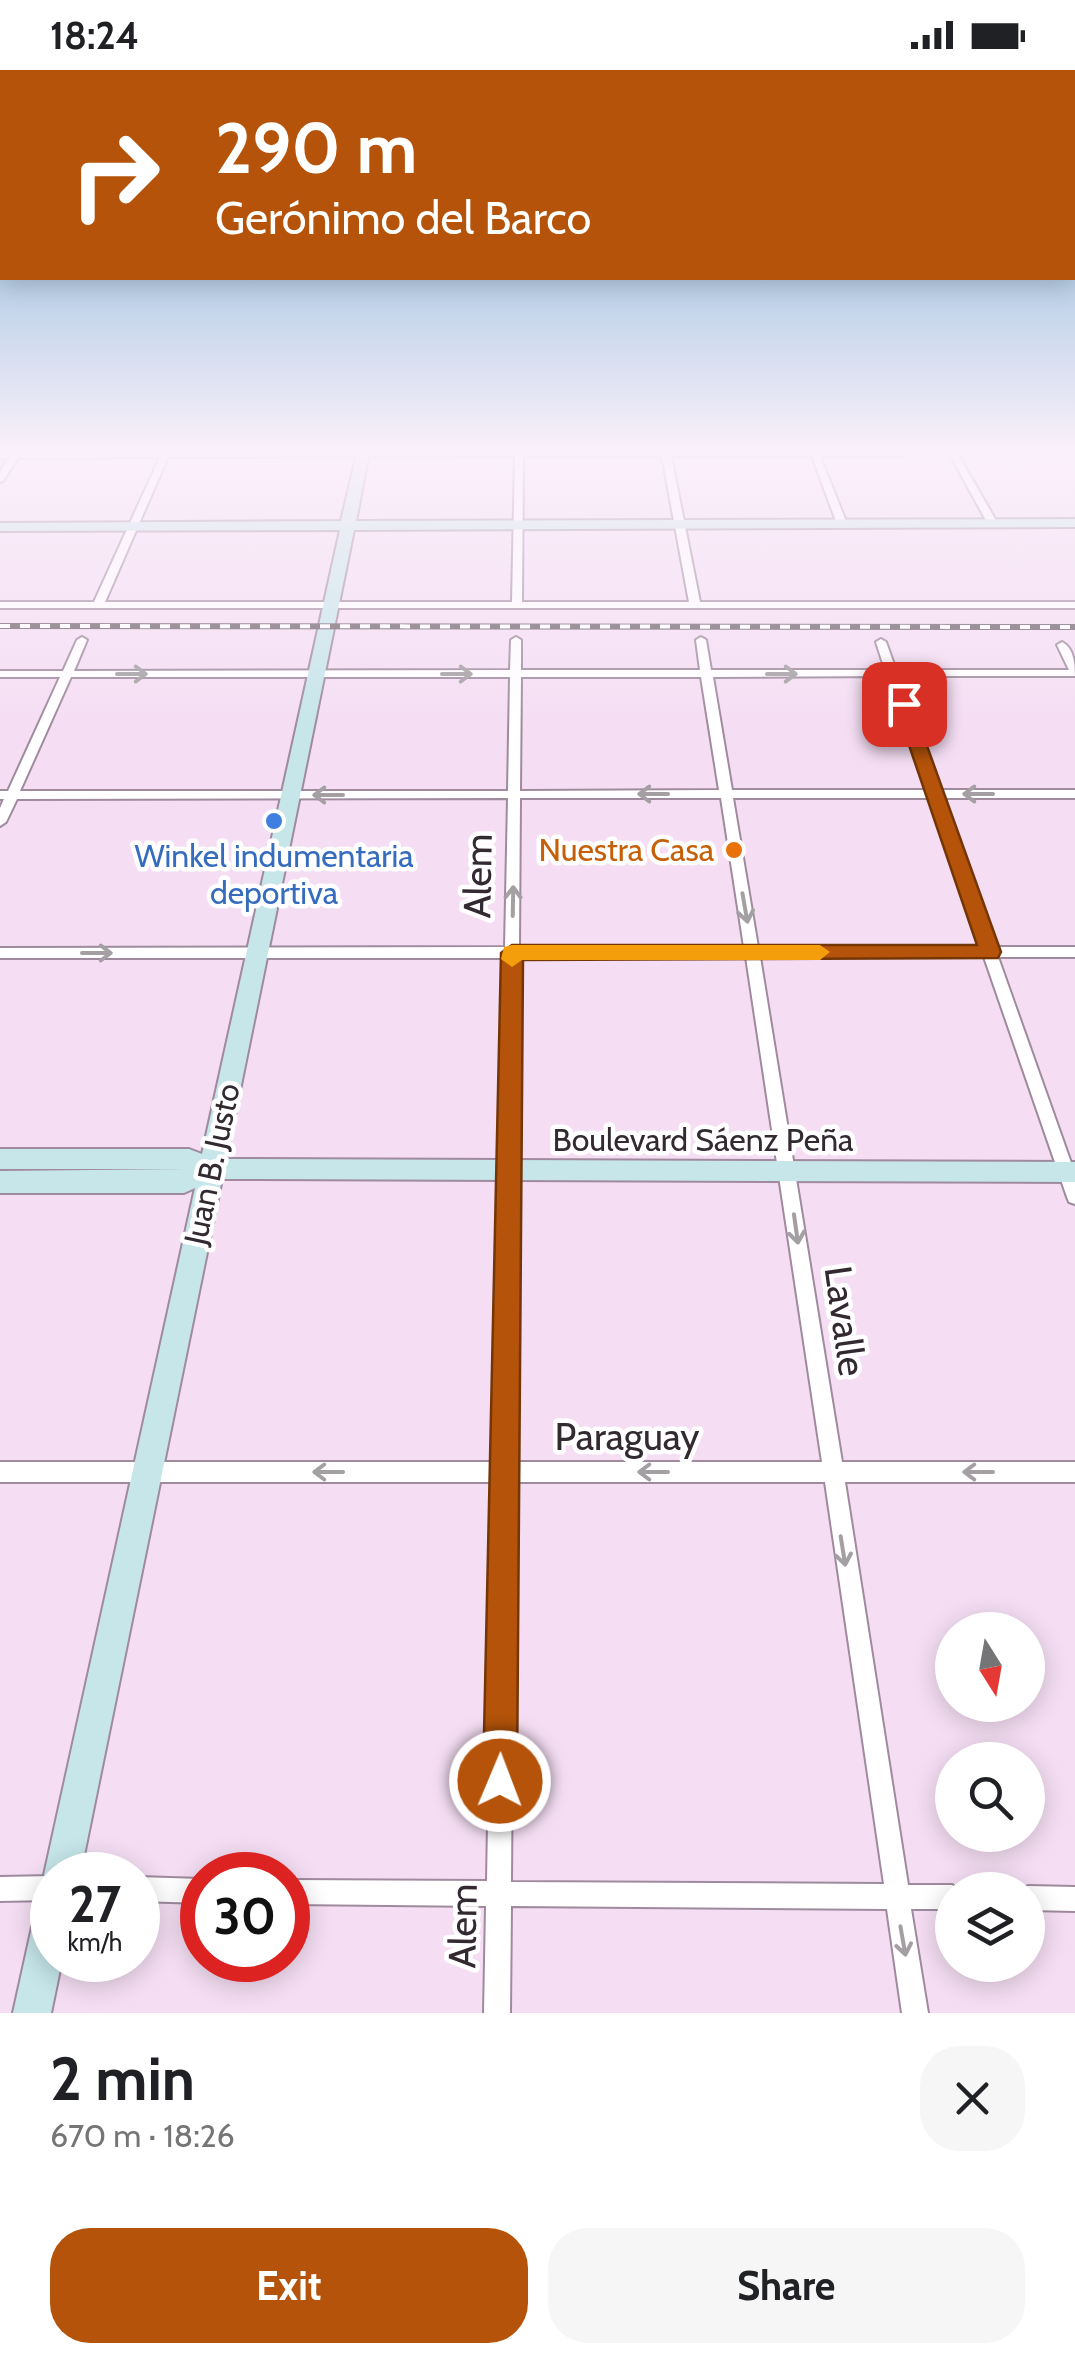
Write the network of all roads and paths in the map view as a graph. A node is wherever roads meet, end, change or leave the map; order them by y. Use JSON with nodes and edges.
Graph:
{"nodes":[{"id":1,"x":126,"y":544,"type":"edge"},
{"id":2,"x":343,"y":544,"type":"edge"},
{"id":3,"x":518,"y":544,"type":"edge"},
{"id":4,"x":684,"y":544,"type":"edge"},
{"id":5,"x":696,"y":604,"type":"junction"},
{"id":6,"x":1075,"y":604,"type":"edge"},
{"id":7,"x":0,"y":605,"type":"edge"},
{"id":8,"x":98,"y":605,"type":"junction"},
{"id":9,"x":330,"y":605,"type":"junction"},
{"id":10,"x":517,"y":605,"type":"junction"},
{"id":11,"x":82,"y":640,"type":"dead end"},
{"id":12,"x":516,"y":640,"type":"dead end"},
{"id":13,"x":701,"y":640,"type":"dead end"},
{"id":14,"x":882,"y":642,"type":"dead end"},
{"id":15,"x":1062,"y":645,"type":"dead end"},
{"id":16,"x":1075,"y":672,"type":"edge"},
{"id":17,"x":0,"y":674,"type":"edge"},
{"id":18,"x":66,"y":674,"type":"junction"},
{"id":19,"x":316,"y":674,"type":"junction"},
{"id":20,"x":516,"y":674,"type":"junction"},
{"id":21,"x":707,"y":674,"type":"junction"},
{"id":22,"x":893,"y":674,"type":"junction"},
{"id":23,"x":290,"y":794,"type":"junction"},
{"id":24,"x":514,"y":794,"type":"junction"},
{"id":25,"x":725,"y":794,"type":"junction"},
{"id":26,"x":935,"y":794,"type":"junction"},
{"id":27,"x":1075,"y":794,"type":"edge"},
{"id":28,"x":6,"y":795,"type":"edge"},
{"id":29,"x":0,"y":822,"type":"edge"},
{"id":30,"x":753,"y":952,"type":"junction"},
{"id":31,"x":990,"y":952,"type":"junction"},
{"id":32,"x":1075,"y":952,"type":"edge"},
{"id":33,"x":0,"y":953,"type":"edge"},
{"id":34,"x":257,"y":953,"type":"junction"},
{"id":35,"x":512,"y":953,"type":"junction"},
{"id":36,"x":0,"y":1159,"type":"edge"},
{"id":37,"x":211,"y":1169,"type":"junction"},
{"id":38,"x":509,"y":1172,"type":"junction"},
{"id":39,"x":788,"y":1172,"type":"junction"},
{"id":40,"x":1070,"y":1172,"type":"edge"},
{"id":41,"x":0,"y":1182,"type":"edge"},
{"id":42,"x":1075,"y":1198,"type":"edge"},
{"id":43,"x":831,"y":1471,"type":"junction"},
{"id":44,"x":0,"y":1472,"type":"edge"},
{"id":45,"x":147,"y":1472,"type":"junction"},
{"id":46,"x":504,"y":1472,"type":"junction"},
{"id":47,"x":1075,"y":1472,"type":"edge"},
{"id":48,"x":67,"y":1852,"type":"edge"},
{"id":49,"x":30,"y":1888,"type":"edge"},
{"id":50,"x":0,"y":1889,"type":"edge"},
{"id":51,"x":310,"y":1893,"type":"edge"},
{"id":52,"x":895,"y":1896,"type":"junction"},
{"id":53,"x":498,"y":1897,"type":"junction"},
{"id":54,"x":935,"y":1897,"type":"edge"},
{"id":55,"x":1045,"y":1898,"type":"edge"},
{"id":56,"x":1075,"y":1899,"type":"edge"},
{"id":57,"x":39,"y":1982,"type":"edge"},
{"id":58,"x":32,"y":2013,"type":"edge"},
{"id":59,"x":497,"y":2013,"type":"edge"},
{"id":60,"x":915,"y":2013,"type":"edge"}],
"edges":[{"from":1,"to":8,"type":"street"},
{"from":2,"to":9,"type":"street","name":"Juan B. Justo"},
{"from":3,"to":10,"type":"street"},
{"from":4,"to":5,"type":"street"},
{"from":5,"to":6,"type":"street"},
{"from":5,"to":10,"type":"street"},
{"from":7,"to":8,"type":"street"},
{"from":8,"to":9,"type":"street"},
{"from":9,"to":10,"type":"street"},
{"from":9,"to":19,"type":"street","name":"Juan B. Justo"},
{"from":11,"to":18,"type":"street"},
{"from":12,"to":20,"type":"street","name":"Alem"},
{"from":13,"to":21,"type":"street","name":"Lavalle"},
{"from":14,"to":22,"type":"street"},
{"from":15,"to":16,"type":"street"},
{"from":16,"to":22,"type":"street"},
{"from":17,"to":18,"type":"street"},
{"from":18,"to":19,"type":"street","one_way":true},
{"from":18,"to":28,"type":"street"},
{"from":19,"to":20,"type":"street","one_way":true},
{"from":19,"to":23,"type":"street","name":"Juan B. Justo"},
{"from":20,"to":21,"type":"street"},
{"from":20,"to":24,"type":"street","name":"Alem"},
{"from":21,"to":22,"type":"street","one_way":true},
{"from":21,"to":25,"type":"street","name":"Lavalle"},
{"from":22,"to":26,"type":"street"},
{"from":24,"to":23,"type":"street","one_way":true},
{"from":23,"to":28,"type":"street"},
{"from":23,"to":34,"type":"street","name":"Juan B. Justo"},
{"from":25,"to":24,"type":"street","one_way":true},
{"from":35,"to":24,"type":"street","name":"Alem","one_way":true},
{"from":25,"to":26,"type":"street"},
{"from":25,"to":30,"type":"street","name":"Lavalle","one_way":true},
{"from":27,"to":26,"type":"street","one_way":true},
{"from":26,"to":31,"type":"street"},
{"from":28,"to":29,"type":"street"},
{"from":30,"to":31,"type":"street"},
{"from":30,"to":35,"type":"street"},
{"from":30,"to":39,"type":"street","name":"Lavalle"},
{"from":31,"to":32,"type":"street"},
{"from":31,"to":40,"type":"street"},
{"from":33,"to":34,"type":"street","one_way":true},
{"from":34,"to":35,"type":"street"},
{"from":34,"to":37,"type":"street","name":"Juan B. Justo"},
{"from":35,"to":38,"type":"street","name":"Alem"},
{"from":36,"to":37,"type":"street","name":"Boulevard Sáenz Peña"},
{"from":37,"to":38,"type":"street","name":"Boulevard Sáenz Peña"},
{"from":37,"to":41,"type":"street","name":"Boulevard Sáenz Peña"},
{"from":37,"to":45,"type":"street","name":"Juan B. Justo"},
{"from":38,"to":39,"type":"street","name":"Boulevard Sáenz Peña"},
{"from":38,"to":46,"type":"street","name":"Alem"},
{"from":39,"to":40,"type":"street","name":"Boulevard Sáenz Peña"},
{"from":39,"to":43,"type":"street","name":"Lavalle","one_way":true},
{"from":40,"to":42,"type":"street"},
{"from":43,"to":46,"type":"street","name":"Paraguay","one_way":true},
{"from":47,"to":43,"type":"street","name":"Paraguay","one_way":true},
{"from":43,"to":52,"type":"street","name":"Lavalle","one_way":true},
{"from":44,"to":45,"type":"street","name":"Paraguay"},
{"from":46,"to":45,"type":"street","name":"Paraguay","one_way":true},
{"from":45,"to":48,"type":"street","name":"Juan B. Justo"},
{"from":46,"to":53,"type":"street","name":"Alem"},
{"from":49,"to":50,"type":"street"},
{"from":51,"to":53,"type":"street"},
{"from":52,"to":53,"type":"street"},
{"from":52,"to":54,"type":"street"},
{"from":52,"to":60,"type":"street","name":"Lavalle","one_way":true},
{"from":53,"to":59,"type":"street","name":"Alem"},
{"from":55,"to":56,"type":"street"},
{"from":57,"to":58,"type":"street"}]}
